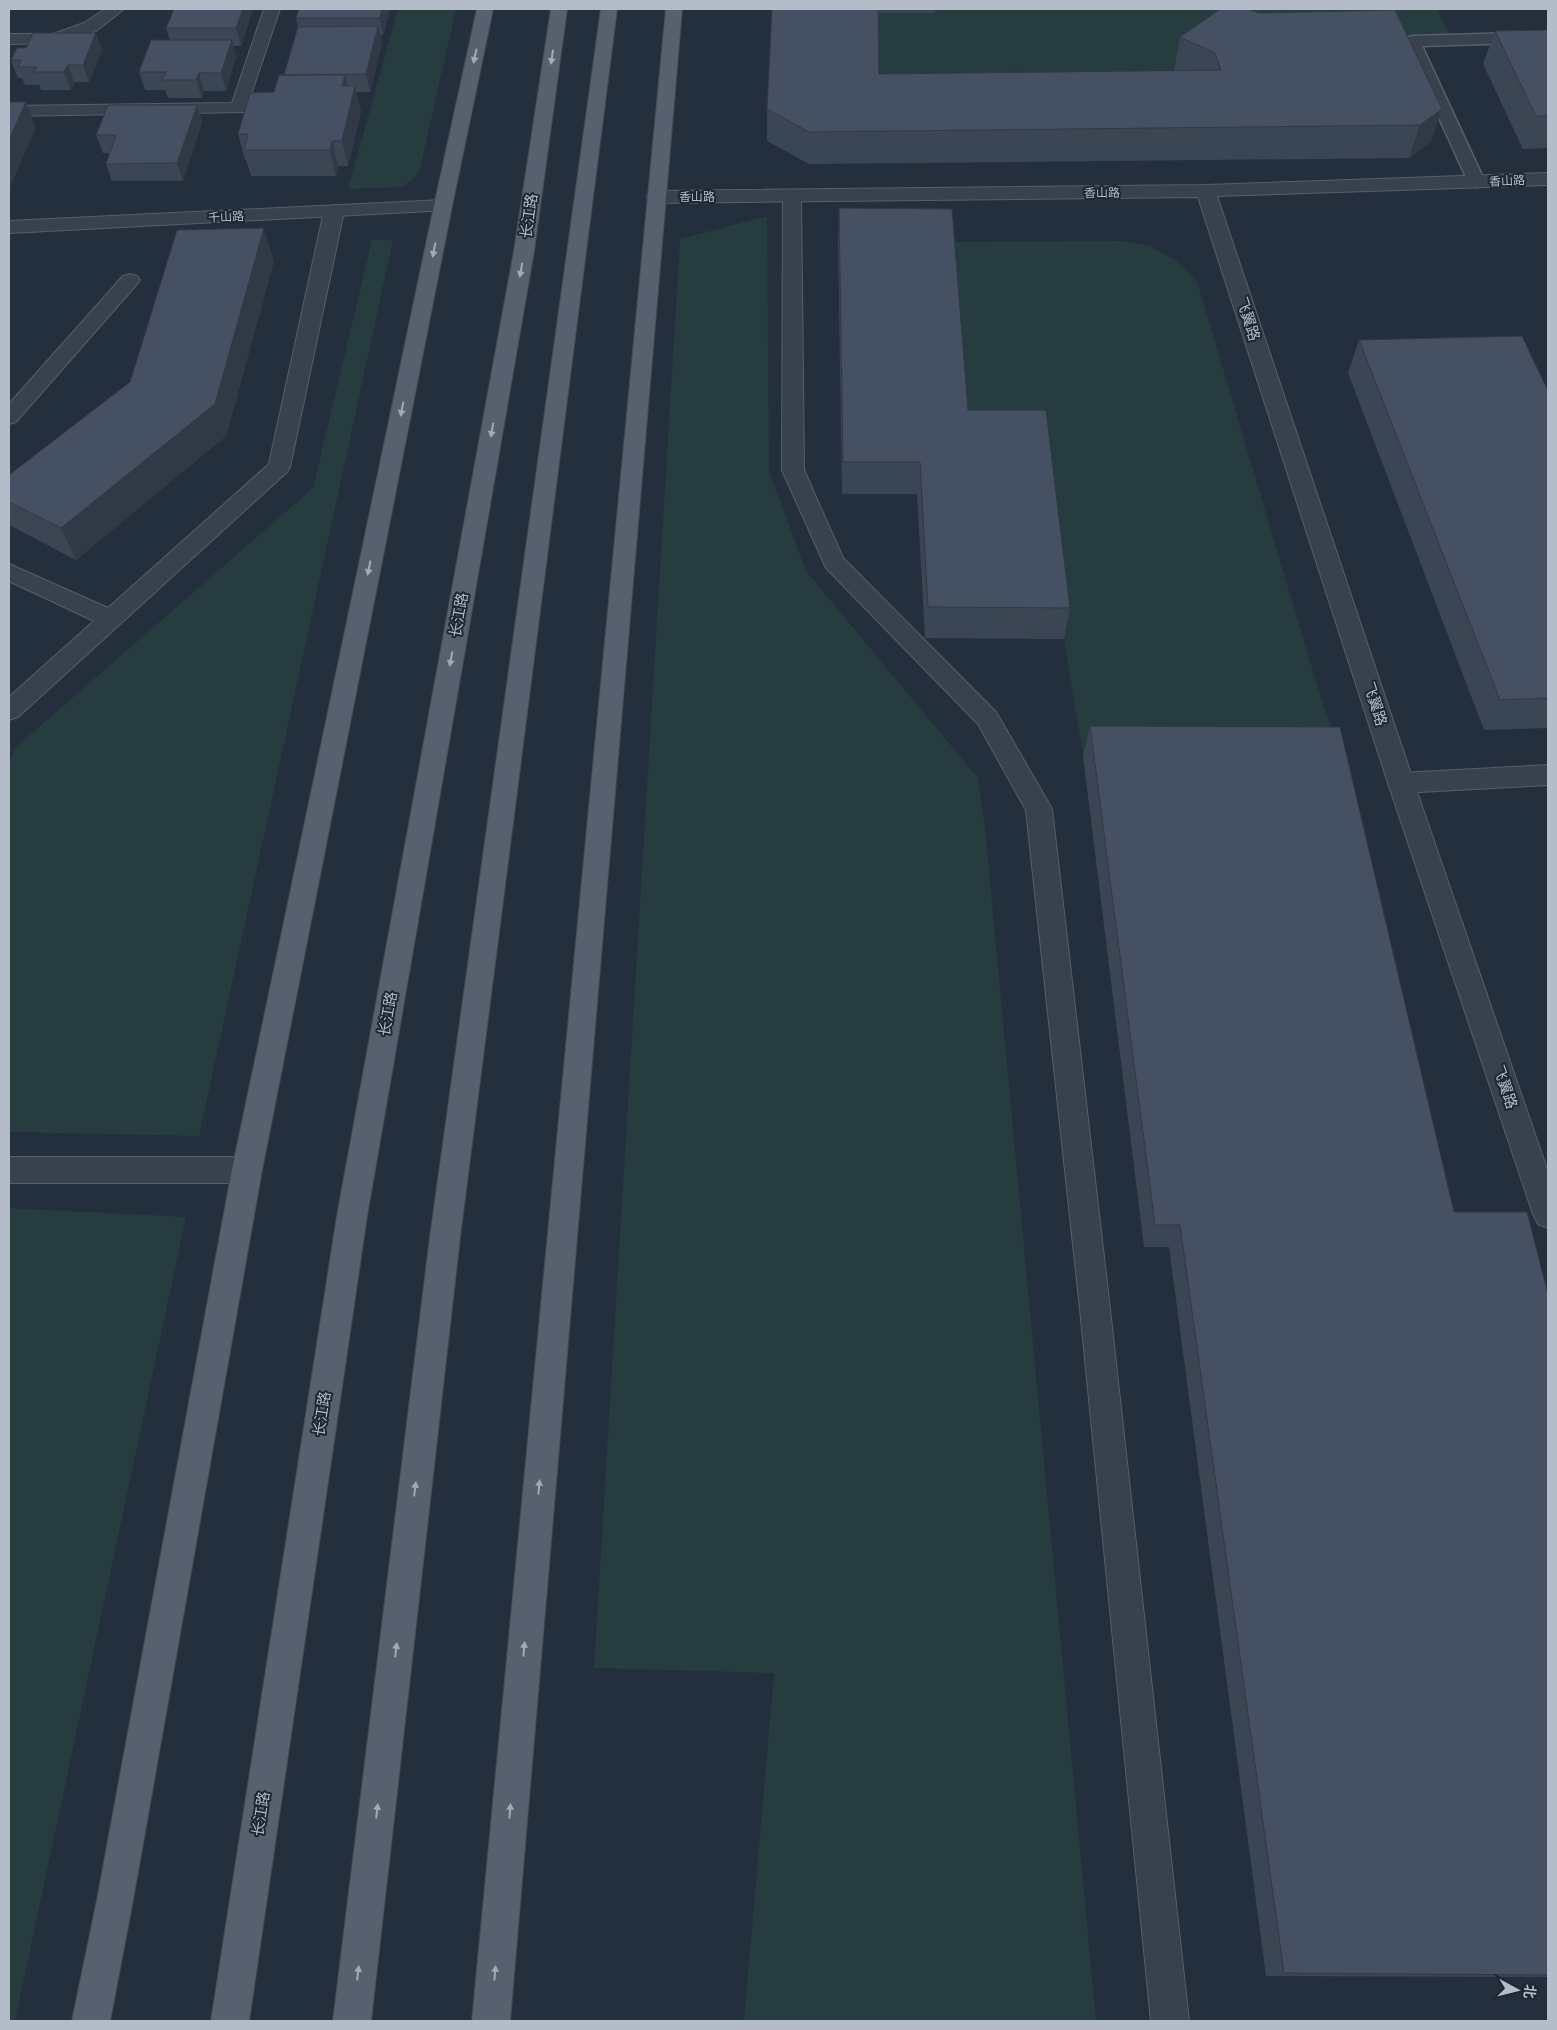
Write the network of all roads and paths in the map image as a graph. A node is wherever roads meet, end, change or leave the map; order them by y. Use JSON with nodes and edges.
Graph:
{"nodes":[{"id":1,"x":116,"y":9,"type":"edge"},
{"id":2,"x":272,"y":9,"type":"edge"},
{"id":3,"x":485,"y":9,"type":"edge"},
{"id":4,"x":559,"y":9,"type":"edge"},
{"id":5,"x":609,"y":9,"type":"edge"},
{"id":6,"x":674,"y":9,"type":"edge"},
{"id":7,"x":1548,"y":37,"type":"edge"},
{"id":8,"x":9,"y":39,"type":"edge"},
{"id":9,"x":9,"y":111,"type":"edge"},
{"id":10,"x":1548,"y":179,"type":"edge"},
{"id":11,"x":1476,"y":182,"type":"junction"},
{"id":12,"x":1206,"y":192,"type":"junction"},
{"id":13,"x":656,"y":197,"type":"junction"},
{"id":14,"x":792,"y":197,"type":"junction"},
{"id":15,"x":443,"y":206,"type":"junction"},
{"id":16,"x":334,"y":211,"type":"junction"},
{"id":17,"x":9,"y":227,"type":"edge"},
{"id":18,"x":130,"y":280,"type":"dead end"},
{"id":19,"x":9,"y":417,"type":"edge"},
{"id":20,"x":9,"y":572,"type":"edge"},
{"id":21,"x":111,"y":619,"type":"junction"},
{"id":22,"x":9,"y":710,"type":"edge"},
{"id":23,"x":1548,"y":775,"type":"edge"},
{"id":24,"x":1401,"y":783,"type":"junction"},
{"id":25,"x":9,"y":1170,"type":"edge"},
{"id":26,"x":247,"y":1170,"type":"junction"},
{"id":27,"x":1548,"y":1214,"type":"edge"},
{"id":28,"x":115,"y":1900,"type":"junction"},
{"id":29,"x":74,"y":2021,"type":"edge"},
{"id":30,"x":91,"y":2021,"type":"edge"},
{"id":31,"x":230,"y":2021,"type":"edge"},
{"id":32,"x":352,"y":2021,"type":"edge"},
{"id":33,"x":491,"y":2021,"type":"edge"},
{"id":34,"x":1170,"y":2021,"type":"edge"}],
"edges":[{"from":1,"to":8,"type":"street"},
{"from":2,"to":9,"type":"street"},
{"from":3,"to":15,"type":"main road","one_way":true},
{"from":4,"to":31,"type":"main road","name":"长江路","one_way":true},
{"from":32,"to":5,"type":"main road","one_way":true},
{"from":6,"to":13,"type":"main road"},
{"from":7,"to":11,"type":"lane"},
{"from":10,"to":11,"type":"street","name":"香山路"},
{"from":11,"to":12,"type":"street","name":"香山路"},
{"from":12,"to":14,"type":"street","name":"香山路"},
{"from":12,"to":24,"type":"street","name":"飞翼路"},
{"from":13,"to":14,"type":"street","name":"香山路"},
{"from":33,"to":13,"type":"main road","one_way":true},
{"from":14,"to":34,"type":"street"},
{"from":15,"to":16,"type":"street","name":"千山路"},
{"from":15,"to":26,"type":"main road","one_way":true},
{"from":16,"to":17,"type":"street","name":"千山路"},
{"from":16,"to":21,"type":"street"},
{"from":18,"to":19,"type":"street"},
{"from":20,"to":21,"type":"street"},
{"from":21,"to":22,"type":"street"},
{"from":23,"to":24,"type":"street"},
{"from":24,"to":27,"type":"street","name":"飞翼路"},
{"from":25,"to":26,"type":"street"},
{"from":26,"to":28,"type":"main road"},
{"from":28,"to":29,"type":"main road"},
{"from":28,"to":30,"type":"main road"}]}
